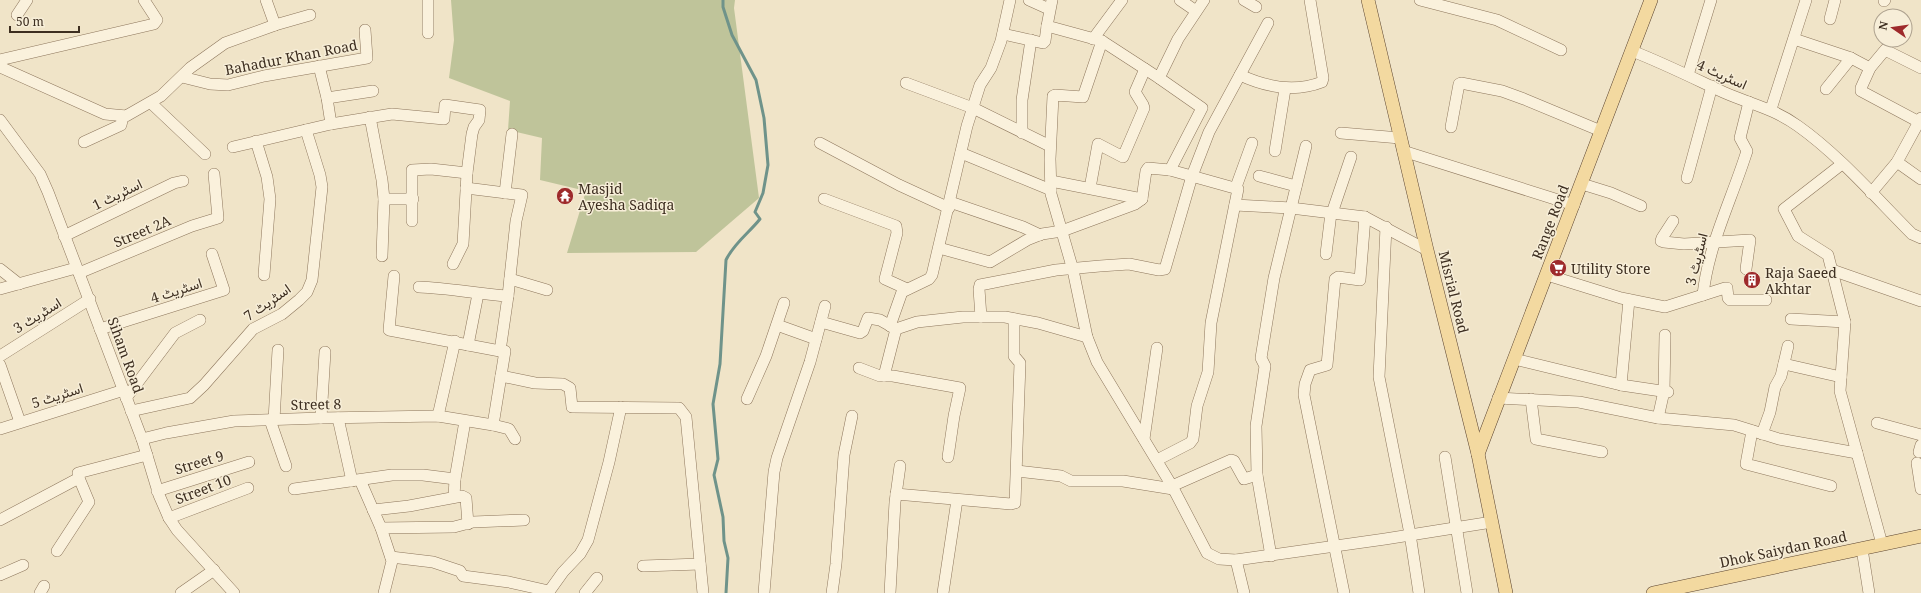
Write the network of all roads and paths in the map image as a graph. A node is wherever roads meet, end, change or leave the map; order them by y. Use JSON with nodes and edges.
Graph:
{"nodes":[{"id":1,"x":26,"y":0,"type":"edge"},
{"id":2,"x":144,"y":0,"type":"edge"},
{"id":3,"x":266,"y":0,"type":"edge"},
{"id":4,"x":428,"y":0,"type":"edge"},
{"id":5,"x":1010,"y":0,"type":"edge"},
{"id":6,"x":1029,"y":0,"type":"edge"},
{"id":7,"x":1122,"y":0,"type":"edge"},
{"id":8,"x":1180,"y":0,"type":"edge"},
{"id":9,"x":1204,"y":0,"type":"edge"},
{"id":10,"x":1244,"y":0,"type":"edge"},
{"id":11,"x":1368,"y":0,"type":"edge"},
{"id":12,"x":1420,"y":0,"type":"edge"},
{"id":13,"x":1651,"y":0,"type":"edge"},
{"id":14,"x":1711,"y":0,"type":"edge"},
{"id":15,"x":1806,"y":0,"type":"edge"},
{"id":16,"x":1835,"y":0,"type":"edge"},
{"id":17,"x":1311,"y":1,"type":"edge"},
{"id":18,"x":1051,"y":5,"type":"edge"},
{"id":19,"x":1256,"y":7,"type":"dead end"},
{"id":20,"x":1196,"y":11,"type":"junction"},
{"id":21,"x":16,"y":15,"type":"dead end"},
{"id":22,"x":310,"y":15,"type":"dead end"},
{"id":23,"x":1830,"y":19,"type":"dead end"},
{"id":24,"x":1268,"y":23,"type":"dead end"},
{"id":25,"x":275,"y":25,"type":"junction"},
{"id":26,"x":1047,"y":26,"type":"junction"},
{"id":27,"x":365,"y":30,"type":"dead end"},
{"id":28,"x":428,"y":33,"type":"dead end"},
{"id":29,"x":1003,"y":34,"type":"junction"},
{"id":30,"x":1794,"y":39,"type":"junction"},
{"id":31,"x":1031,"y":40,"type":"junction"},
{"id":32,"x":1097,"y":40,"type":"junction"},
{"id":33,"x":1561,"y":50,"type":"dead end"},
{"id":34,"x":1632,"y":51,"type":"junction"},
{"id":35,"x":1851,"y":58,"type":"junction"},
{"id":36,"x":0,"y":60,"type":"edge"},
{"id":37,"x":319,"y":66,"type":"junction"},
{"id":38,"x":0,"y":67,"type":"edge"},
{"id":39,"x":1870,"y":68,"type":"junction"},
{"id":40,"x":1921,"y":68,"type":"edge"},
{"id":41,"x":1145,"y":69,"type":"junction"},
{"id":42,"x":1240,"y":75,"type":"junction"},
{"id":43,"x":1688,"y":75,"type":"junction"},
{"id":44,"x":182,"y":77,"type":"junction"},
{"id":45,"x":1159,"y":78,"type":"junction"},
{"id":46,"x":906,"y":83,"type":"dead end"},
{"id":47,"x":1712,"y":86,"type":"junction"},
{"id":48,"x":1285,"y":89,"type":"junction"},
{"id":49,"x":1826,"y":89,"type":"dead end"},
{"id":50,"x":373,"y":91,"type":"dead end"},
{"id":51,"x":327,"y":98,"type":"junction"},
{"id":52,"x":1748,"y":102,"type":"junction"},
{"id":53,"x":150,"y":103,"type":"junction"},
{"id":54,"x":973,"y":108,"type":"junction"},
{"id":55,"x":1771,"y":109,"type":"junction"},
{"id":56,"x":123,"y":116,"type":"junction"},
{"id":57,"x":370,"y":117,"type":"junction"},
{"id":58,"x":0,"y":120,"type":"edge"},
{"id":59,"x":1920,"y":120,"type":"edge"},
{"id":60,"x":331,"y":124,"type":"junction"},
{"id":61,"x":1451,"y":128,"type":"dead end"},
{"id":62,"x":306,"y":130,"type":"junction"},
{"id":63,"x":1601,"y":131,"type":"junction"},
{"id":64,"x":1022,"y":132,"type":"junction"},
{"id":65,"x":1341,"y":132,"type":"dead end"},
{"id":66,"x":512,"y":134,"type":"dead end"},
{"id":67,"x":256,"y":141,"type":"junction"},
{"id":68,"x":84,"y":142,"type":"dead end"},
{"id":69,"x":1252,"y":142,"type":"dead end"},
{"id":70,"x":820,"y":143,"type":"dead end"},
{"id":71,"x":1402,"y":145,"type":"junction"},
{"id":72,"x":1050,"y":146,"type":"junction"},
{"id":73,"x":1306,"y":146,"type":"dead end"},
{"id":74,"x":233,"y":147,"type":"dead end"},
{"id":75,"x":1275,"y":152,"type":"dead end"},
{"id":76,"x":961,"y":153,"type":"junction"},
{"id":77,"x":205,"y":154,"type":"dead end"},
{"id":78,"x":1351,"y":157,"type":"dead end"},
{"id":79,"x":1897,"y":162,"type":"junction"},
{"id":80,"x":1842,"y":164,"type":"junction"},
{"id":81,"x":1170,"y":170,"type":"junction"},
{"id":82,"x":467,"y":173,"type":"junction"},
{"id":83,"x":214,"y":174,"type":"dead end"},
{"id":84,"x":1192,"y":176,"type":"junction"},
{"id":85,"x":1259,"y":176,"type":"dead end"},
{"id":86,"x":1686,"y":178,"type":"dead end"},
{"id":87,"x":1921,"y":179,"type":"edge"},
{"id":88,"x":183,"y":181,"type":"dead end"},
{"id":89,"x":1582,"y":184,"type":"junction"},
{"id":90,"x":1051,"y":185,"type":"junction"},
{"id":91,"x":1296,"y":186,"type":"junction"},
{"id":92,"x":1236,"y":187,"type":"junction"},
{"id":93,"x":466,"y":188,"type":"junction"},
{"id":94,"x":1090,"y":188,"type":"junction"},
{"id":95,"x":505,"y":193,"type":"junction"},
{"id":96,"x":1871,"y":193,"type":"junction"},
{"id":97,"x":384,"y":199,"type":"junction"},
{"id":98,"x":824,"y":199,"type":"dead end"},
{"id":99,"x":1142,"y":199,"type":"junction"},
{"id":100,"x":413,"y":200,"type":"junction"},
{"id":101,"x":950,"y":205,"type":"junction"},
{"id":102,"x":1235,"y":205,"type":"junction"},
{"id":103,"x":1574,"y":205,"type":"junction"},
{"id":104,"x":1641,"y":206,"type":"dead end"},
{"id":105,"x":1290,"y":208,"type":"junction"},
{"id":106,"x":1331,"y":213,"type":"junction"},
{"id":107,"x":1364,"y":217,"type":"junction"},
{"id":108,"x":1673,"y":220,"type":"dead end"},
{"id":109,"x":412,"y":221,"type":"dead end"},
{"id":110,"x":1386,"y":228,"type":"junction"},
{"id":111,"x":1062,"y":231,"type":"junction"},
{"id":112,"x":1040,"y":235,"type":"junction"},
{"id":113,"x":64,"y":236,"type":"junction"},
{"id":114,"x":1921,"y":238,"type":"edge"},
{"id":115,"x":1715,"y":242,"type":"junction"},
{"id":116,"x":939,"y":248,"type":"junction"},
{"id":117,"x":1427,"y":250,"type":"junction"},
{"id":118,"x":212,"y":254,"type":"dead end"},
{"id":119,"x":1326,"y":254,"type":"dead end"},
{"id":120,"x":382,"y":256,"type":"dead end"},
{"id":121,"x":453,"y":264,"type":"dead end"},
{"id":122,"x":0,"y":269,"type":"edge"},
{"id":123,"x":1746,"y":269,"type":"dead end"},
{"id":124,"x":78,"y":270,"type":"junction"},
{"id":125,"x":1073,"y":270,"type":"junction"},
{"id":126,"x":1832,"y":270,"type":"junction"},
{"id":127,"x":264,"y":275,"type":"dead end"},
{"id":128,"x":1547,"y":275,"type":"junction"},
{"id":129,"x":394,"y":276,"type":"dead end"},
{"id":130,"x":510,"y":279,"type":"junction"},
{"id":131,"x":20,"y":284,"type":"junction"},
{"id":132,"x":419,"y":286,"type":"dead end"},
{"id":133,"x":907,"y":289,"type":"junction"},
{"id":134,"x":0,"y":290,"type":"edge"},
{"id":135,"x":547,"y":290,"type":"dead end"},
{"id":136,"x":478,"y":294,"type":"junction"},
{"id":137,"x":1703,"y":295,"type":"junction"},
{"id":138,"x":508,"y":296,"type":"junction"},
{"id":139,"x":90,"y":299,"type":"junction"},
{"id":140,"x":1629,"y":300,"type":"junction"},
{"id":141,"x":1766,"y":300,"type":"dead end"},
{"id":142,"x":1921,"y":301,"type":"edge"},
{"id":143,"x":784,"y":303,"type":"dead end"},
{"id":144,"x":825,"y":306,"type":"dead end"},
{"id":145,"x":981,"y":317,"type":"junction"},
{"id":146,"x":1014,"y":319,"type":"junction"},
{"id":147,"x":1791,"y":319,"type":"dead end"},
{"id":148,"x":200,"y":320,"type":"dead end"},
{"id":149,"x":821,"y":322,"type":"junction"},
{"id":150,"x":1845,"y":322,"type":"junction"},
{"id":151,"x":777,"y":325,"type":"junction"},
{"id":152,"x":893,"y":327,"type":"junction"},
{"id":153,"x":100,"y":329,"type":"junction"},
{"id":154,"x":1665,"y":336,"type":"dead end"},
{"id":155,"x":1086,"y":337,"type":"junction"},
{"id":156,"x":816,"y":338,"type":"junction"},
{"id":157,"x":454,"y":342,"type":"junction"},
{"id":158,"x":468,"y":345,"type":"junction"},
{"id":159,"x":1788,"y":346,"type":"dead end"},
{"id":160,"x":1157,"y":348,"type":"dead end"},
{"id":161,"x":278,"y":350,"type":"dead end"},
{"id":162,"x":500,"y":350,"type":"junction"},
{"id":163,"x":326,"y":352,"type":"dead end"},
{"id":164,"x":0,"y":356,"type":"edge"},
{"id":165,"x":1514,"y":359,"type":"junction"},
{"id":166,"x":0,"y":364,"type":"edge"},
{"id":167,"x":1784,"y":364,"type":"junction"},
{"id":168,"x":859,"y":368,"type":"dead end"},
{"id":169,"x":501,"y":376,"type":"junction"},
{"id":170,"x":884,"y":376,"type":"junction"},
{"id":171,"x":1841,"y":377,"type":"junction"},
{"id":172,"x":1621,"y":385,"type":"junction"},
{"id":173,"x":1666,"y":392,"type":"junction"},
{"id":174,"x":125,"y":394,"type":"junction"},
{"id":175,"x":1498,"y":398,"type":"junction"},
{"id":176,"x":747,"y":399,"type":"dead end"},
{"id":177,"x":1531,"y":399,"type":"junction"},
{"id":178,"x":621,"y":407,"type":"junction"},
{"id":179,"x":131,"y":411,"type":"junction"},
{"id":180,"x":438,"y":416,"type":"junction"},
{"id":181,"x":852,"y":416,"type":"dead end"},
{"id":182,"x":321,"y":418,"type":"junction"},
{"id":183,"x":338,"y":418,"type":"junction"},
{"id":184,"x":1658,"y":418,"type":"junction"},
{"id":185,"x":272,"y":420,"type":"junction"},
{"id":186,"x":465,"y":421,"type":"junction"},
{"id":187,"x":20,"y":422,"type":"junction"},
{"id":188,"x":1877,"y":423,"type":"dead end"},
{"id":189,"x":493,"y":425,"type":"junction"},
{"id":190,"x":0,"y":429,"type":"edge"},
{"id":191,"x":1757,"y":433,"type":"junction"},
{"id":192,"x":1921,"y":435,"type":"edge"},
{"id":193,"x":142,"y":439,"type":"junction"},
{"id":194,"x":515,"y":439,"type":"dead end"},
{"id":195,"x":1144,"y":439,"type":"junction"},
{"id":196,"x":1602,"y":452,"type":"dead end"},
{"id":197,"x":1857,"y":453,"type":"junction"},
{"id":198,"x":1919,"y":453,"type":"edge"},
{"id":199,"x":1478,"y":454,"type":"junction"},
{"id":200,"x":147,"y":455,"type":"junction"},
{"id":201,"x":948,"y":457,"type":"dead end"},
{"id":202,"x":1445,"y":457,"type":"dead end"},
{"id":203,"x":1157,"y":460,"type":"junction"},
{"id":204,"x":249,"y":462,"type":"dead end"},
{"id":205,"x":286,"y":466,"type":"dead end"},
{"id":206,"x":900,"y":466,"type":"dead end"},
{"id":207,"x":1017,"y":471,"type":"junction"},
{"id":208,"x":1257,"y":475,"type":"junction"},
{"id":209,"x":79,"y":478,"type":"junction"},
{"id":210,"x":455,"y":479,"type":"junction"},
{"id":211,"x":356,"y":481,"type":"junction"},
{"id":212,"x":1831,"y":486,"type":"dead end"},
{"id":213,"x":248,"y":488,"type":"dead end"},
{"id":214,"x":1172,"y":488,"type":"junction"},
{"id":215,"x":294,"y":489,"type":"dead end"},
{"id":216,"x":1921,"y":489,"type":"edge"},
{"id":217,"x":158,"y":491,"type":"junction"},
{"id":218,"x":896,"y":494,"type":"junction"},
{"id":219,"x":454,"y":497,"type":"junction"},
{"id":220,"x":957,"y":500,"type":"junction"},
{"id":221,"x":373,"y":510,"type":"junction"},
{"id":222,"x":169,"y":518,"type":"junction"},
{"id":223,"x":0,"y":520,"type":"edge"},
{"id":224,"x":524,"y":520,"type":"dead end"},
{"id":225,"x":1492,"y":522,"type":"junction"},
{"id":226,"x":468,"y":524,"type":"junction"},
{"id":227,"x":381,"y":528,"type":"junction"},
{"id":228,"x":1457,"y":528,"type":"junction"},
{"id":229,"x":1410,"y":534,"type":"junction"},
{"id":230,"x":1921,"y":536,"type":"edge"},
{"id":231,"x":1882,"y":544,"type":"junction"},
{"id":232,"x":1334,"y":546,"type":"junction"},
{"id":233,"x":1862,"y":549,"type":"junction"},
{"id":234,"x":57,"y":551,"type":"dead end"},
{"id":235,"x":391,"y":556,"type":"junction"},
{"id":236,"x":1271,"y":556,"type":"junction"},
{"id":237,"x":1236,"y":560,"type":"junction"},
{"id":238,"x":700,"y":564,"type":"junction"},
{"id":239,"x":23,"y":565,"type":"dead end"},
{"id":240,"x":643,"y":566,"type":"dead end"},
{"id":241,"x":214,"y":570,"type":"junction"},
{"id":242,"x":0,"y":575,"type":"edge"},
{"id":243,"x":597,"y":578,"type":"dead end"},
{"id":244,"x":549,"y":592,"type":"edge"},
{"id":245,"x":181,"y":593,"type":"edge"},
{"id":246,"x":234,"y":593,"type":"edge"},
{"id":247,"x":384,"y":593,"type":"edge"},
{"id":248,"x":585,"y":593,"type":"edge"},
{"id":249,"x":703,"y":593,"type":"edge"},
{"id":250,"x":764,"y":593,"type":"edge"},
{"id":251,"x":832,"y":593,"type":"edge"},
{"id":252,"x":890,"y":593,"type":"edge"},
{"id":253,"x":944,"y":593,"type":"edge"},
{"id":254,"x":1244,"y":593,"type":"edge"},
{"id":255,"x":1344,"y":593,"type":"edge"},
{"id":256,"x":1419,"y":593,"type":"edge"},
{"id":257,"x":1467,"y":593,"type":"edge"},
{"id":258,"x":1506,"y":593,"type":"edge"},
{"id":259,"x":1653,"y":593,"type":"edge"},
{"id":260,"x":1869,"y":593,"type":"edge"}],
"edges":[{"from":1,"to":21,"type":"street"},
{"from":2,"to":36,"type":"street"},
{"from":3,"to":25,"type":"street"},
{"from":4,"to":28,"type":"street"},
{"from":5,"to":29,"type":"street"},
{"from":6,"to":18,"type":"street"},
{"from":7,"to":32,"type":"street"},
{"from":8,"to":20,"type":"street"},
{"from":9,"to":20,"type":"street"},
{"from":10,"to":19,"type":"street"},
{"from":11,"to":71,"type":"main road","name":"Misrial Road"},
{"from":12,"to":33,"type":"street"},
{"from":13,"to":34,"type":"main road","name":"Range Road"},
{"from":14,"to":43,"type":"street"},
{"from":15,"to":30,"type":"street"},
{"from":16,"to":23,"type":"street"},
{"from":17,"to":48,"type":"street"},
{"from":18,"to":26,"type":"street"},
{"from":20,"to":45,"type":"street"},
{"from":22,"to":25,"type":"street"},
{"from":24,"to":42,"type":"street"},
{"from":25,"to":44,"type":"street"},
{"from":26,"to":31,"type":"street"},
{"from":26,"to":32,"type":"street"},
{"from":27,"to":37,"type":"street","name":"Bahadur Khan Road"},
{"from":29,"to":31,"type":"street"},
{"from":29,"to":54,"type":"street"},
{"from":30,"to":35,"type":"street"},
{"from":30,"to":55,"type":"street"},
{"from":31,"to":64,"type":"street"},
{"from":32,"to":41,"type":"street"},
{"from":32,"to":72,"type":"street"},
{"from":34,"to":43,"type":"street","name":"اسٹریٹ 4"},
{"from":34,"to":63,"type":"main road","name":"Range Road"},
{"from":35,"to":39,"type":"street"},
{"from":35,"to":49,"type":"street"},
{"from":37,"to":44,"type":"street","name":"Bahadur Khan Road"},
{"from":37,"to":51,"type":"street"},
{"from":38,"to":56,"type":"street"},
{"from":39,"to":40,"type":"street"},
{"from":39,"to":59,"type":"street"},
{"from":41,"to":45,"type":"street"},
{"from":41,"to":94,"type":"street"},
{"from":42,"to":48,"type":"street"},
{"from":42,"to":84,"type":"street"},
{"from":43,"to":47,"type":"street","name":"اسٹریٹ 4"},
{"from":44,"to":53,"type":"street"},
{"from":45,"to":81,"type":"street"},
{"from":46,"to":54,"type":"street"},
{"from":47,"to":52,"type":"street","name":"اسٹریٹ 4"},
{"from":47,"to":86,"type":"street"},
{"from":48,"to":75,"type":"street"},
{"from":50,"to":51,"type":"street"},
{"from":51,"to":60,"type":"street"},
{"from":52,"to":55,"type":"street","name":"اسٹریٹ 4"},
{"from":52,"to":115,"type":"street","name":"اسٹریٹ 3"},
{"from":53,"to":56,"type":"street"},
{"from":53,"to":77,"type":"street"},
{"from":54,"to":64,"type":"street"},
{"from":54,"to":76,"type":"street"},
{"from":55,"to":80,"type":"street","name":"اسٹریٹ 4"},
{"from":56,"to":68,"type":"street"},
{"from":57,"to":60,"type":"street"},
{"from":57,"to":82,"type":"street"},
{"from":57,"to":97,"type":"street"},
{"from":58,"to":113,"type":"street","name":"Siham Road"},
{"from":59,"to":79,"type":"street"},
{"from":60,"to":62,"type":"street"},
{"from":61,"to":63,"type":"street"},
{"from":62,"to":67,"type":"street"},
{"from":62,"to":179,"type":"street","name":"اسٹریٹ 7"},
{"from":63,"to":89,"type":"main road","name":"Range Road"},
{"from":64,"to":72,"type":"street"},
{"from":65,"to":71,"type":"street"},
{"from":66,"to":95,"type":"street"},
{"from":67,"to":74,"type":"street"},
{"from":67,"to":127,"type":"street"},
{"from":69,"to":92,"type":"street"},
{"from":70,"to":101,"type":"street"},
{"from":71,"to":103,"type":"street"},
{"from":71,"to":117,"type":"main road","name":"Misrial Road"},
{"from":72,"to":90,"type":"street"},
{"from":73,"to":91,"type":"street"},
{"from":76,"to":90,"type":"street"},
{"from":76,"to":101,"type":"street"},
{"from":78,"to":106,"type":"street"},
{"from":79,"to":87,"type":"street"},
{"from":79,"to":96,"type":"street"},
{"from":80,"to":96,"type":"street","name":"اسٹریٹ 4"},
{"from":80,"to":126,"type":"street"},
{"from":81,"to":84,"type":"street"},
{"from":81,"to":99,"type":"street"},
{"from":82,"to":93,"type":"street"},
{"from":82,"to":100,"type":"street"},
{"from":83,"to":124,"type":"street","name":"Street 2A"},
{"from":84,"to":92,"type":"street"},
{"from":84,"to":125,"type":"street"},
{"from":85,"to":91,"type":"street"},
{"from":88,"to":113,"type":"street","name":"اسٹریٹ 1"},
{"from":89,"to":103,"type":"main road","name":"Range Road"},
{"from":89,"to":104,"type":"street"},
{"from":90,"to":94,"type":"street"},
{"from":90,"to":111,"type":"street"},
{"from":91,"to":105,"type":"street"},
{"from":92,"to":102,"type":"street"},
{"from":93,"to":95,"type":"street"},
{"from":93,"to":121,"type":"street"},
{"from":94,"to":99,"type":"street"},
{"from":95,"to":130,"type":"street"},
{"from":96,"to":114,"type":"street","name":"اسٹریٹ 4"},
{"from":97,"to":100,"type":"street"},
{"from":97,"to":120,"type":"street"},
{"from":98,"to":133,"type":"street"},
{"from":99,"to":111,"type":"street"},
{"from":100,"to":109,"type":"street"},
{"from":101,"to":112,"type":"street"},
{"from":101,"to":116,"type":"street"},
{"from":102,"to":105,"type":"street"},
{"from":102,"to":203,"type":"street"},
{"from":103,"to":128,"type":"main road","name":"Range Road"},
{"from":105,"to":106,"type":"street"},
{"from":105,"to":208,"type":"street"},
{"from":106,"to":107,"type":"street"},
{"from":106,"to":119,"type":"street"},
{"from":107,"to":110,"type":"street"},
{"from":107,"to":232,"type":"street"},
{"from":108,"to":115,"type":"street"},
{"from":110,"to":117,"type":"street"},
{"from":110,"to":229,"type":"street"},
{"from":111,"to":112,"type":"street"},
{"from":111,"to":125,"type":"street"},
{"from":112,"to":116,"type":"street"},
{"from":113,"to":124,"type":"street","name":"Siham Road"},
{"from":115,"to":123,"type":"street"},
{"from":115,"to":137,"type":"street","name":"اسٹریٹ 3"},
{"from":116,"to":133,"type":"street"},
{"from":117,"to":199,"type":"main road","name":"Misrial Road"},
{"from":118,"to":153,"type":"street","name":"اسٹریٹ 4"},
{"from":122,"to":131,"type":"street"},
{"from":124,"to":131,"type":"street","name":"Street 2A"},
{"from":124,"to":139,"type":"street","name":"Siham Road"},
{"from":125,"to":145,"type":"street"},
{"from":125,"to":155,"type":"street"},
{"from":126,"to":142,"type":"street"},
{"from":126,"to":150,"type":"street"},
{"from":128,"to":140,"type":"street","name":"اسٹریٹ 3"},
{"from":128,"to":165,"type":"main road","name":"Range Road"},
{"from":129,"to":157,"type":"street"},
{"from":130,"to":135,"type":"street"},
{"from":130,"to":138,"type":"street"},
{"from":131,"to":134,"type":"street","name":"Street 2A"},
{"from":132,"to":136,"type":"street"},
{"from":133,"to":152,"type":"street"},
{"from":136,"to":138,"type":"street"},
{"from":136,"to":158,"type":"street"},
{"from":137,"to":140,"type":"street","name":"اسٹریٹ 3"},
{"from":137,"to":141,"type":"street"},
{"from":138,"to":162,"type":"street"},
{"from":139,"to":153,"type":"street","name":"Siham Road"},
{"from":139,"to":164,"type":"street","name":"اسٹریٹ 3"},
{"from":140,"to":172,"type":"street"},
{"from":143,"to":151,"type":"street"},
{"from":144,"to":149,"type":"street"},
{"from":145,"to":146,"type":"street"},
{"from":145,"to":152,"type":"street"},
{"from":146,"to":155,"type":"street"},
{"from":146,"to":207,"type":"street"},
{"from":147,"to":150,"type":"street"},
{"from":148,"to":174,"type":"street"},
{"from":149,"to":152,"type":"street"},
{"from":149,"to":156,"type":"street"},
{"from":150,"to":171,"type":"street"},
{"from":151,"to":156,"type":"street"},
{"from":151,"to":176,"type":"street"},
{"from":152,"to":170,"type":"street"},
{"from":153,"to":174,"type":"street","name":"Siham Road"},
{"from":154,"to":173,"type":"street"},
{"from":155,"to":195,"type":"street"},
{"from":156,"to":250,"type":"street"},
{"from":157,"to":158,"type":"street"},
{"from":157,"to":180,"type":"street"},
{"from":158,"to":162,"type":"street"},
{"from":159,"to":167,"type":"street"},
{"from":160,"to":195,"type":"street"},
{"from":161,"to":185,"type":"street"},
{"from":162,"to":169,"type":"street"},
{"from":163,"to":182,"type":"street"},
{"from":165,"to":172,"type":"street"},
{"from":165,"to":175,"type":"main road","name":"Range Road"},
{"from":166,"to":187,"type":"street"},
{"from":167,"to":171,"type":"street"},
{"from":167,"to":191,"type":"street"},
{"from":168,"to":170,"type":"street"},
{"from":169,"to":178,"type":"street"},
{"from":169,"to":189,"type":"street"},
{"from":170,"to":201,"type":"street"},
{"from":171,"to":197,"type":"street"},
{"from":172,"to":173,"type":"street"},
{"from":173,"to":184,"type":"street"},
{"from":174,"to":179,"type":"street","name":"Siham Road"},
{"from":174,"to":187,"type":"street","name":"اسٹریٹ 5"},
{"from":175,"to":177,"type":"street"},
{"from":175,"to":199,"type":"main road","name":"Range Road"},
{"from":177,"to":184,"type":"street"},
{"from":177,"to":196,"type":"street"},
{"from":178,"to":238,"type":"street"},
{"from":178,"to":244,"type":"street"},
{"from":179,"to":193,"type":"street","name":"Siham Road"},
{"from":180,"to":183,"type":"street","name":"Street 8"},
{"from":180,"to":186,"type":"street","name":"Street 8"},
{"from":181,"to":251,"type":"street"},
{"from":182,"to":183,"type":"street","name":"Street 8"},
{"from":182,"to":185,"type":"street","name":"Street 8"},
{"from":183,"to":211,"type":"street"},
{"from":184,"to":191,"type":"street"},
{"from":185,"to":193,"type":"street","name":"Street 8"},
{"from":185,"to":205,"type":"street"},
{"from":186,"to":189,"type":"street","name":"Street 8"},
{"from":186,"to":210,"type":"street"},
{"from":187,"to":190,"type":"street","name":"اسٹریٹ 5"},
{"from":188,"to":192,"type":"street"},
{"from":189,"to":194,"type":"street","name":"Street 8"},
{"from":191,"to":197,"type":"street"},
{"from":191,"to":212,"type":"street"},
{"from":193,"to":200,"type":"street","name":"Siham Road"},
{"from":195,"to":203,"type":"street"},
{"from":197,"to":231,"type":"street"},
{"from":198,"to":216,"type":"street"},
{"from":199,"to":225,"type":"main road","name":"Misrial Road"},
{"from":200,"to":209,"type":"street"},
{"from":200,"to":217,"type":"street","name":"Siham Road"},
{"from":202,"to":228,"type":"street"},
{"from":203,"to":214,"type":"street"},
{"from":204,"to":217,"type":"street","name":"Street 9"},
{"from":206,"to":218,"type":"street"},
{"from":207,"to":214,"type":"street"},
{"from":207,"to":220,"type":"street"},
{"from":208,"to":214,"type":"street"},
{"from":208,"to":236,"type":"street"},
{"from":209,"to":223,"type":"street"},
{"from":209,"to":234,"type":"street"},
{"from":210,"to":211,"type":"street"},
{"from":210,"to":219,"type":"street"},
{"from":211,"to":215,"type":"street"},
{"from":211,"to":221,"type":"street"},
{"from":213,"to":222,"type":"street","name":"Street 10"},
{"from":214,"to":237,"type":"street"},
{"from":217,"to":222,"type":"street","name":"Siham Road"},
{"from":218,"to":220,"type":"street"},
{"from":218,"to":252,"type":"street"},
{"from":219,"to":221,"type":"street"},
{"from":219,"to":226,"type":"street"},
{"from":220,"to":253,"type":"street"},
{"from":221,"to":227,"type":"street"},
{"from":222,"to":241,"type":"street","name":"Siham Road"},
{"from":224,"to":226,"type":"street"},
{"from":225,"to":228,"type":"street"},
{"from":225,"to":258,"type":"main road","name":"Misrial Road"},
{"from":226,"to":227,"type":"street"},
{"from":227,"to":235,"type":"street"},
{"from":228,"to":229,"type":"street"},
{"from":228,"to":257,"type":"street"},
{"from":229,"to":232,"type":"street"},
{"from":229,"to":256,"type":"street"},
{"from":230,"to":231,"type":"main road","name":"Dhok Saiydan Road"},
{"from":231,"to":233,"type":"main road","name":"Dhok Saiydan Road"},
{"from":232,"to":236,"type":"street"},
{"from":232,"to":255,"type":"street"},
{"from":233,"to":259,"type":"main road","name":"Dhok Saiydan Road"},
{"from":233,"to":260,"type":"street"},
{"from":235,"to":244,"type":"street"},
{"from":235,"to":247,"type":"street"},
{"from":236,"to":237,"type":"street"},
{"from":237,"to":254,"type":"street"},
{"from":238,"to":240,"type":"street"},
{"from":238,"to":249,"type":"street"},
{"from":239,"to":242,"type":"street"},
{"from":241,"to":245,"type":"street"},
{"from":241,"to":246,"type":"street","name":"Siham Road"},
{"from":243,"to":248,"type":"street"}]}
